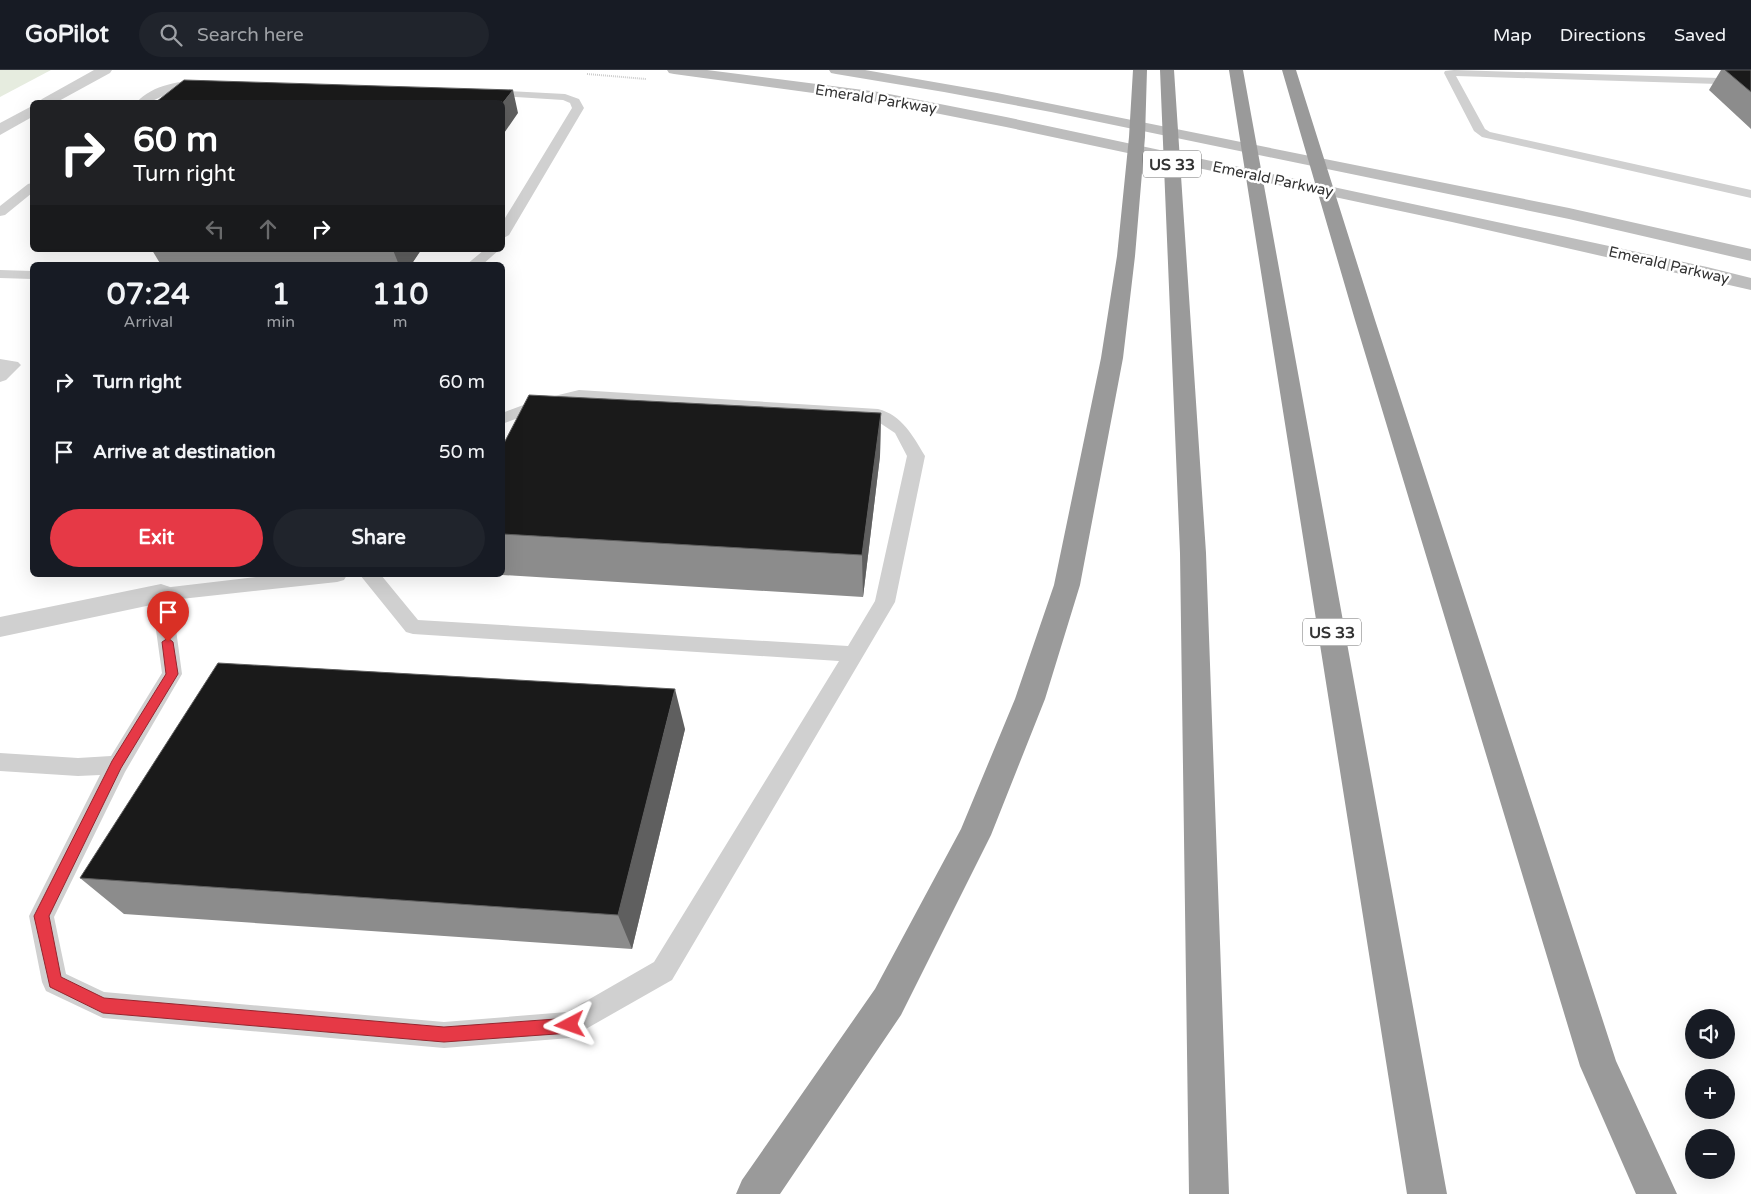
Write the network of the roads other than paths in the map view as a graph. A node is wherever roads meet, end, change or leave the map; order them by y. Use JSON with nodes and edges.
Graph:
{"nodes":[{"id":1,"x":105,"y":70,"type":"edge"},
{"id":2,"x":674,"y":70,"type":"edge"},
{"id":3,"x":836,"y":70,"type":"edge"},
{"id":4,"x":1140,"y":70,"type":"edge"},
{"id":5,"x":1167,"y":70,"type":"edge"},
{"id":6,"x":1236,"y":70,"type":"edge"},
{"id":7,"x":1289,"y":70,"type":"edge"},
{"id":8,"x":1751,"y":82,"type":"edge"},
{"id":9,"x":213,"y":83,"type":"edge"},
{"id":10,"x":478,"y":93,"type":"edge"},
{"id":11,"x":52,"y":100,"type":"edge"},
{"id":12,"x":146,"y":100,"type":"edge"},
{"id":13,"x":30,"y":112,"type":"edge"},
{"id":14,"x":0,"y":130,"type":"edge"},
{"id":15,"x":30,"y":189,"type":"edge"},
{"id":16,"x":1751,"y":194,"type":"edge"},
{"id":17,"x":0,"y":212,"type":"edge"},
{"id":18,"x":505,"y":230,"type":"edge"},
{"id":19,"x":489,"y":252,"type":"edge"},
{"id":20,"x":1751,"y":255,"type":"edge"},
{"id":21,"x":477,"y":262,"type":"edge"},
{"id":22,"x":0,"y":274,"type":"edge"},
{"id":23,"x":30,"y":275,"type":"edge"},
{"id":24,"x":1751,"y":284,"type":"edge"},
{"id":25,"x":0,"y":364,"type":"edge"},
{"id":26,"x":0,"y":377,"type":"edge"},
{"id":27,"x":505,"y":418,"type":"edge"},
{"id":28,"x":318,"y":577,"type":"edge"},
{"id":29,"x":372,"y":577,"type":"edge"},
{"id":30,"x":161,"y":594,"type":"junction"},
{"id":31,"x":0,"y":627,"type":"edge"},
{"id":32,"x":854,"y":654,"type":"junction"},
{"id":33,"x":0,"y":762,"type":"edge"},
{"id":34,"x":117,"y":764,"type":"junction"},
{"id":35,"x":1412,"y":1103,"type":"junction"},
{"id":36,"x":756,"y":1194,"type":"edge"},
{"id":37,"x":1209,"y":1194,"type":"edge"},
{"id":38,"x":1428,"y":1194,"type":"edge"},
{"id":39,"x":1432,"y":1194,"type":"edge"},
{"id":40,"x":1657,"y":1194,"type":"edge"}],
"edges":[{"from":1,"to":11,"type":"street"},
{"from":2,"to":24,"type":"main road","name":"Emerald Parkway"},
{"from":3,"to":20,"type":"main road","name":"Emerald Parkway"},
{"from":4,"to":36,"type":"highway"},
{"from":5,"to":37,"type":"highway","number":"US 33"},
{"from":6,"to":35,"type":"highway","number":"US 33"},
{"from":7,"to":40,"type":"highway"},
{"from":8,"to":16,"type":"lane"},
{"from":9,"to":12,"type":"lane"},
{"from":10,"to":18,"type":"lane"},
{"from":13,"to":14,"type":"street"},
{"from":15,"to":17,"type":"lane"},
{"from":19,"to":21,"type":"lane"},
{"from":22,"to":23,"type":"lane"},
{"from":25,"to":26,"type":"lane"},
{"from":27,"to":32,"type":"lane"},
{"from":28,"to":30,"type":"lane"},
{"from":29,"to":32,"type":"lane"},
{"from":30,"to":31,"type":"street"},
{"from":30,"to":34,"type":"lane"},
{"from":32,"to":34,"type":"lane"},
{"from":33,"to":34,"type":"lane"},
{"from":35,"to":38,"type":"highway","number":"US 33"},
{"from":35,"to":39,"type":"highway"}]}
